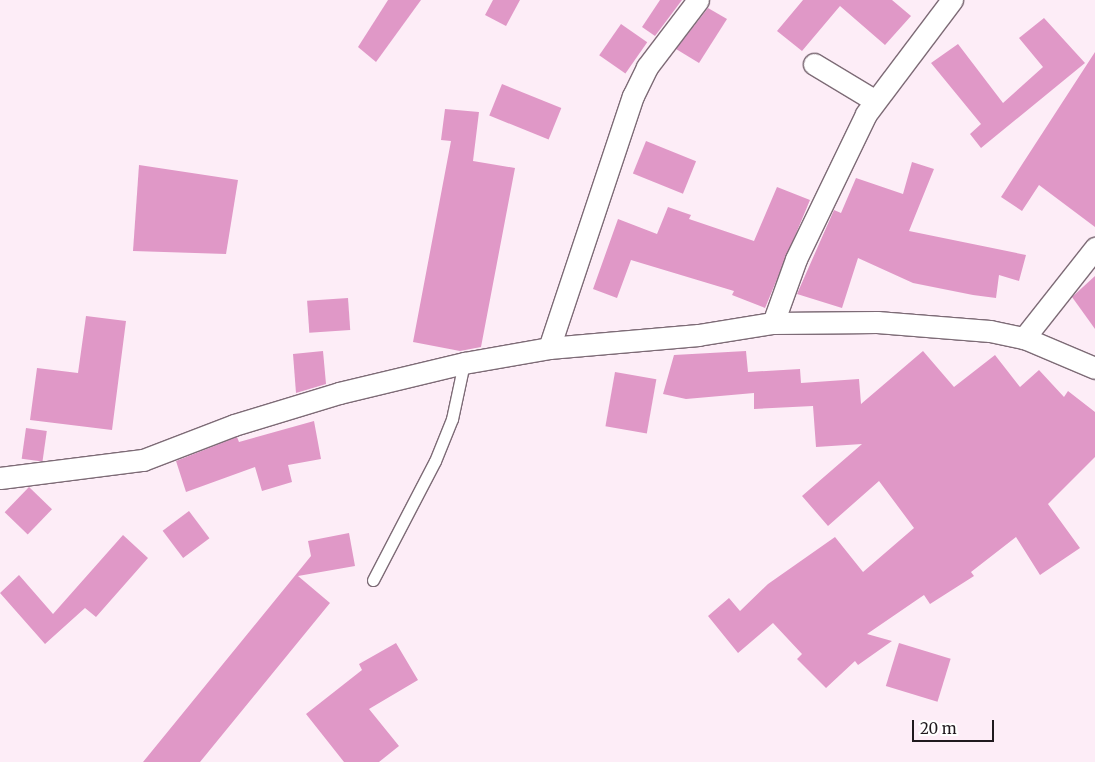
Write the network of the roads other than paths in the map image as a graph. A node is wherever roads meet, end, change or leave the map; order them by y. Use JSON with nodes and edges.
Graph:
{"nodes":[{"id":1,"x":698,"y":0,"type":"edge"},
{"id":2,"x":952,"y":0,"type":"edge"},
{"id":3,"x":814,"y":64,"type":"dead end"},
{"id":4,"x":870,"y":106,"type":"junction"},
{"id":5,"x":1095,"y":248,"type":"edge"},
{"id":6,"x":773,"y":323,"type":"junction"},
{"id":7,"x":1024,"y":338,"type":"junction"},
{"id":8,"x":549,"y":348,"type":"junction"},
{"id":9,"x":464,"y":363,"type":"junction"},
{"id":10,"x":1095,"y":368,"type":"edge"},
{"id":11,"x":0,"y":478,"type":"edge"},
{"id":12,"x":373,"y":580,"type":"dead end"}],
"edges":[{"from":1,"to":8,"type":"street"},
{"from":2,"to":4,"type":"street"},
{"from":3,"to":4,"type":"street"},
{"from":4,"to":6,"type":"street"},
{"from":5,"to":7,"type":"street"},
{"from":6,"to":7,"type":"street"},
{"from":6,"to":8,"type":"street"},
{"from":7,"to":10,"type":"street"},
{"from":8,"to":9,"type":"street"},
{"from":9,"to":11,"type":"street"},
{"from":9,"to":12,"type":"lane"}]}
